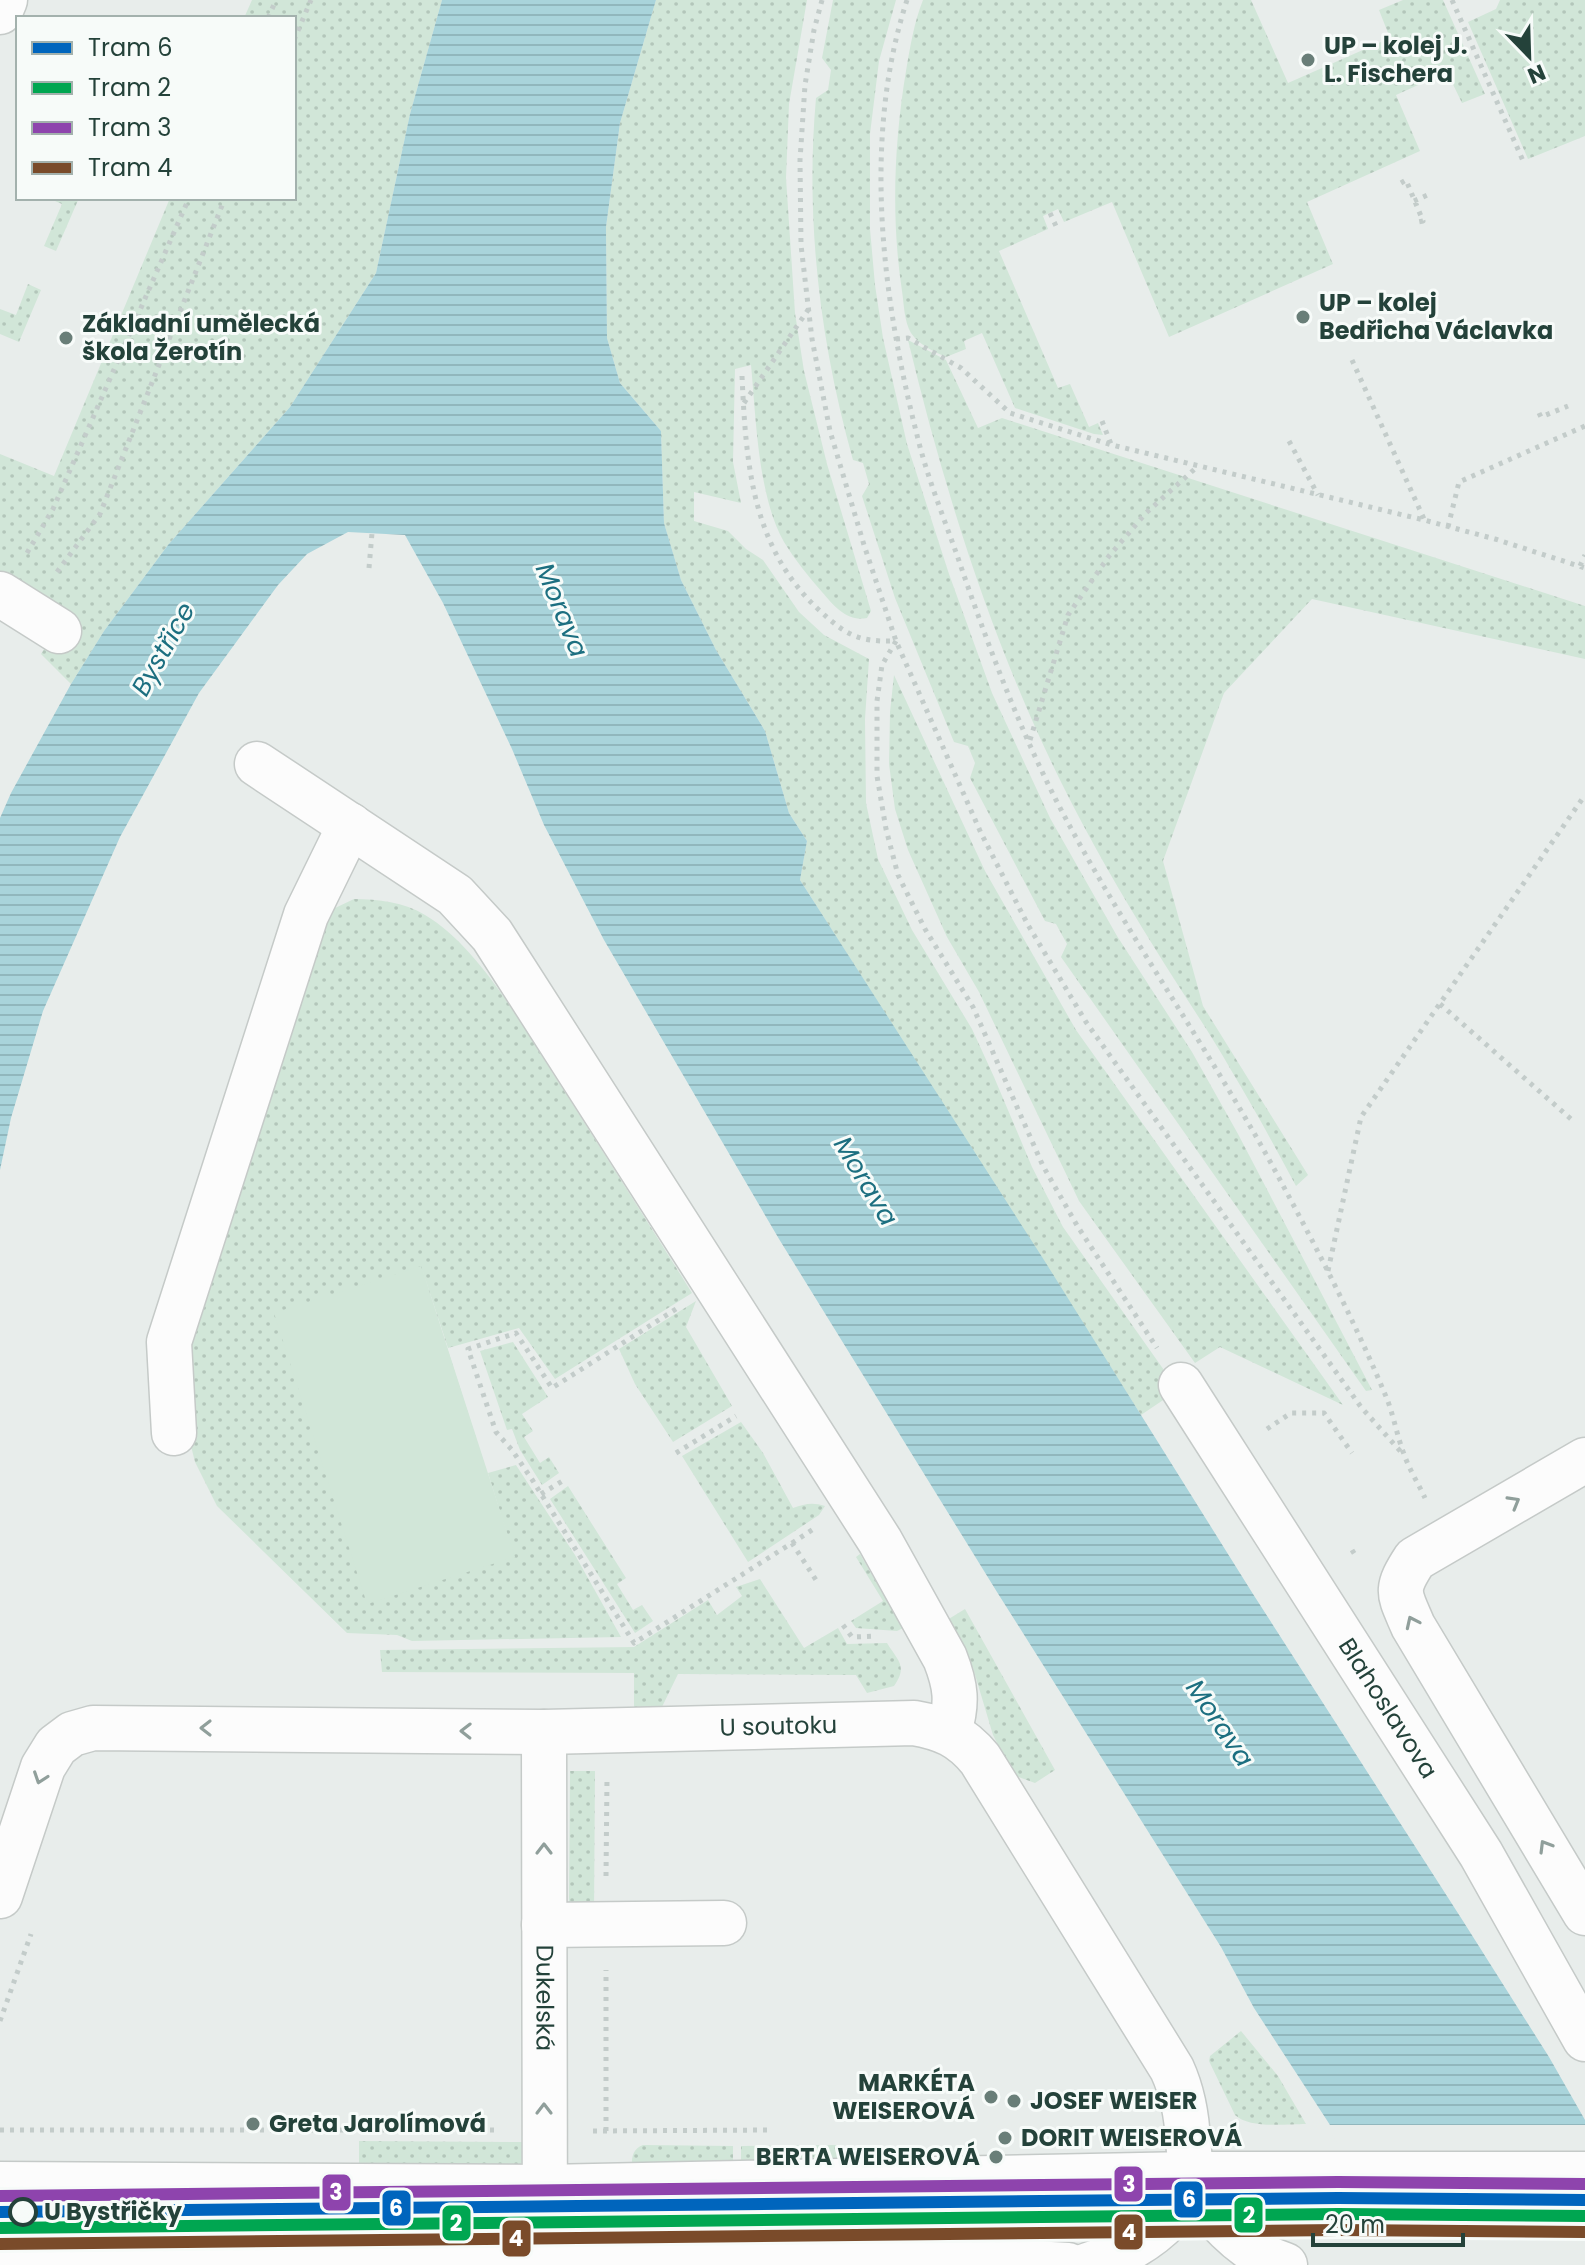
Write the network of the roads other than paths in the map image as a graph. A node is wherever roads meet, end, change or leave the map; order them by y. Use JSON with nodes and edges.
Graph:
{"nodes":[{"id":1,"x":5,"y":0,"type":"edge"},
{"id":2,"x":0,"y":12,"type":"edge"},
{"id":3,"x":257,"y":764,"type":"dead end"},
{"id":4,"x":350,"y":825,"type":"junction"},
{"id":5,"x":1181,"y":1385,"type":"road end"},
{"id":6,"x":174,"y":1433,"type":"dead end"},
{"id":7,"x":1585,"y":1460,"type":"edge"},
{"id":8,"x":544,"y":1732,"type":"junction"},
{"id":9,"x":949,"y":1732,"type":"junction"},
{"id":10,"x":0,"y":1896,"type":"edge"},
{"id":11,"x":1585,"y":1913,"type":"edge"},
{"id":12,"x":724,"y":1923,"type":"dead end"},
{"id":13,"x":544,"y":1925,"type":"junction"},
{"id":14,"x":1585,"y":2039,"type":"edge"},
{"id":15,"x":1190,"y":2174,"type":"junction"},
{"id":16,"x":1585,"y":2174,"type":"edge"},
{"id":17,"x":0,"y":2184,"type":"edge"},
{"id":18,"x":545,"y":2187,"type":"junction"},
{"id":19,"x":0,"y":2254,"type":"edge"},
{"id":20,"x":545,"y":2260,"type":"edge"},
{"id":21,"x":1068,"y":2265,"type":"edge"},
{"id":22,"x":1088,"y":2265,"type":"edge"},
{"id":23,"x":1285,"y":2265,"type":"edge"}],
"edges":[{"from":1,"to":2,"type":"street"},
{"from":3,"to":4,"type":"street"},
{"from":4,"to":6,"type":"street"},
{"from":4,"to":9,"type":"street"},
{"from":5,"to":14,"type":"street","name":"Blahoslavova"},
{"from":11,"to":7,"type":"street","one_way":true},
{"from":8,"to":9,"type":"street","name":"U soutoku"},
{"from":8,"to":10,"type":"street","name":"U soutoku","one_way":true},
{"from":13,"to":8,"type":"street","name":"Dukelská","one_way":true},
{"from":9,"to":15,"type":"street","name":"U soutoku"},
{"from":12,"to":13,"type":"street"},
{"from":18,"to":13,"type":"street","name":"Dukelská","one_way":true},
{"from":15,"to":16,"type":"street"},
{"from":15,"to":18,"type":"street"},
{"from":15,"to":22,"type":"street","name":"U soutoku"},
{"from":15,"to":23,"type":"street","name":"U soutoku"},
{"from":17,"to":18,"type":"street"},
{"from":18,"to":20,"type":"street","name":"Dukelská"},
{"from":19,"to":20,"type":"street"},
{"from":20,"to":21,"type":"street"}]}
